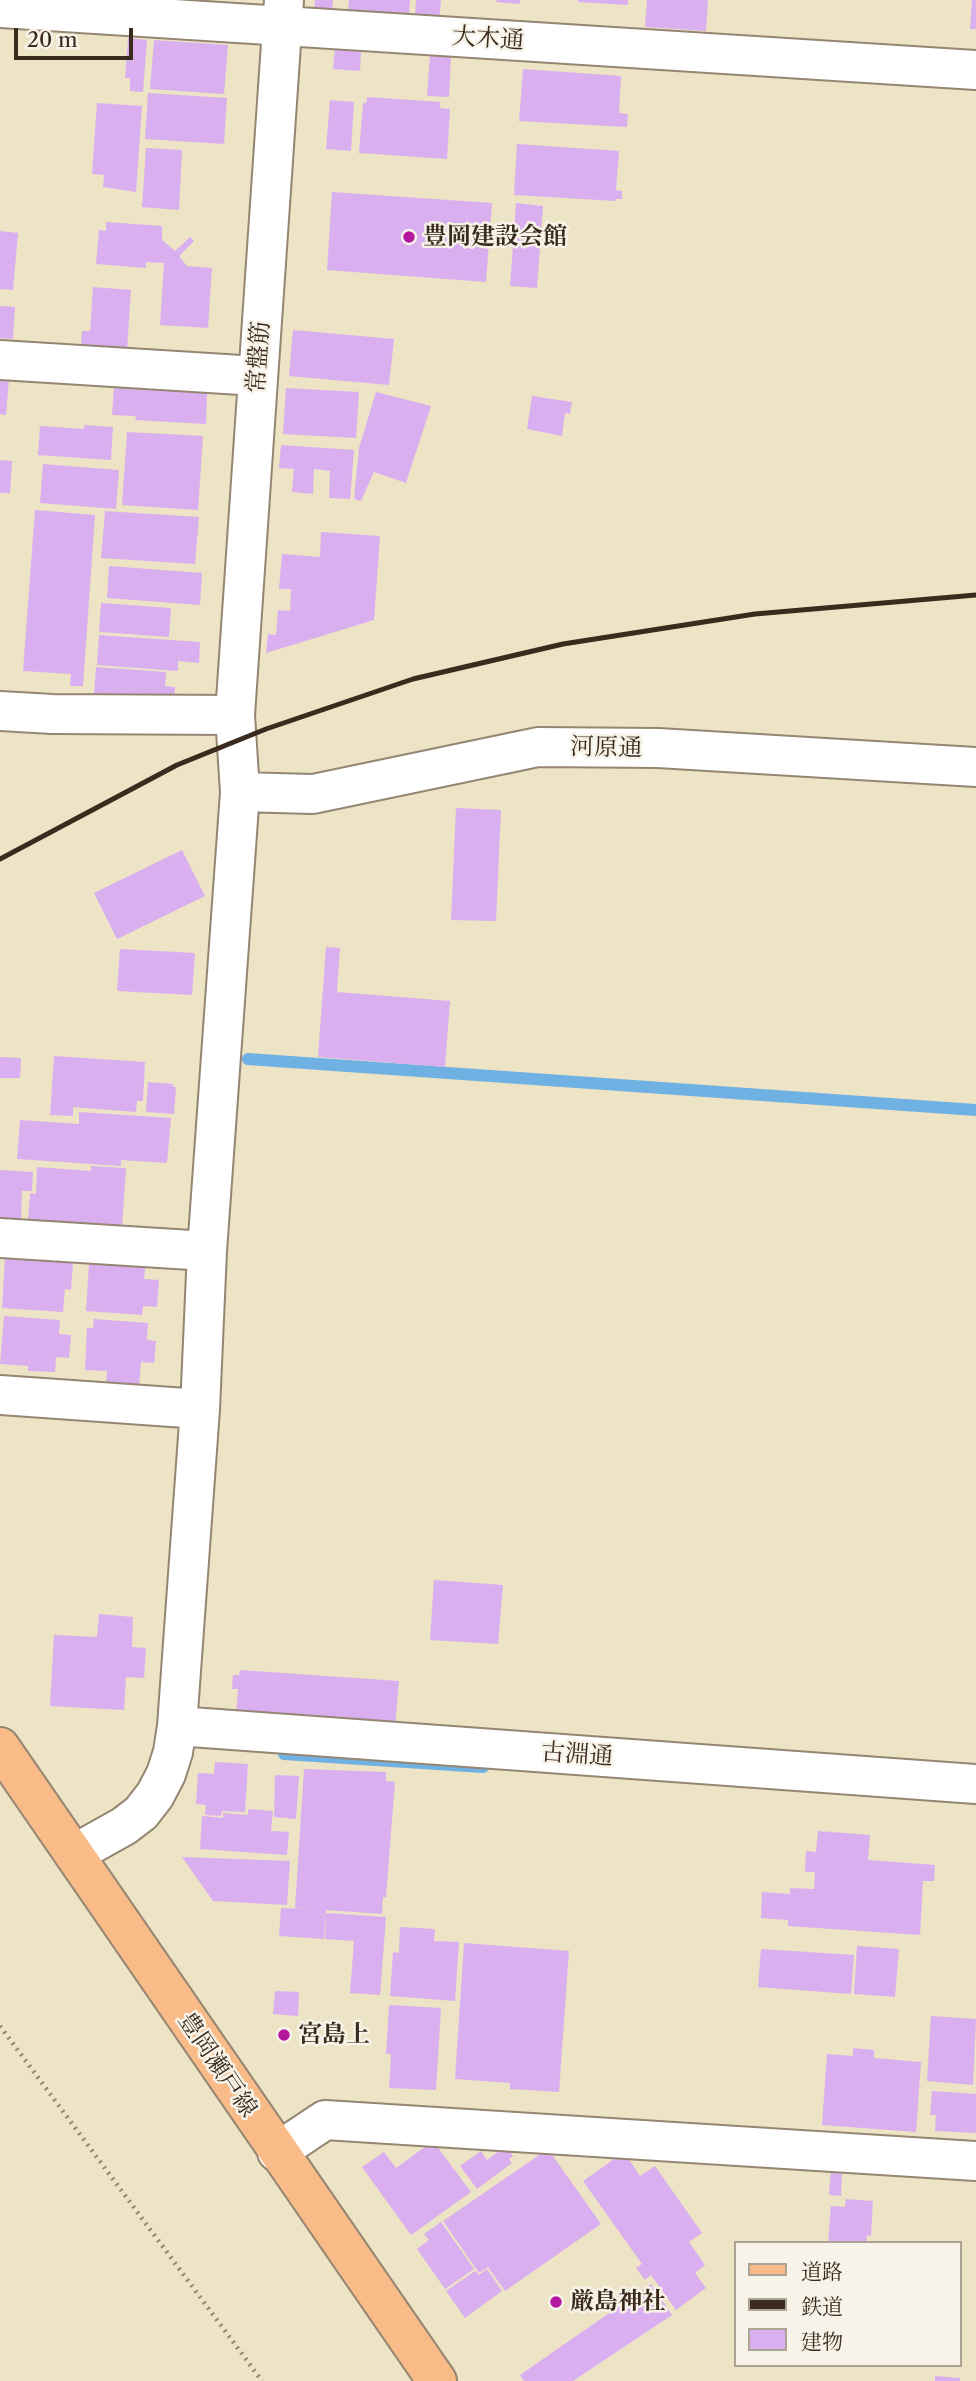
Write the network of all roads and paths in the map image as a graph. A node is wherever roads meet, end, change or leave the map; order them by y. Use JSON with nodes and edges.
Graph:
{"nodes":[{"id":1,"x":0,"y":8,"type":"edge"},
{"id":2,"x":283,"y":13,"type":"edge"},
{"id":3,"x":976,"y":70,"type":"edge"},
{"id":4,"x":0,"y":360,"type":"edge"},
{"id":5,"x":257,"y":376,"type":"junction"},
{"id":6,"x":0,"y":711,"type":"edge"},
{"id":7,"x":235,"y":715,"type":"junction"},
{"id":8,"x":976,"y":767,"type":"edge"},
{"id":9,"x":240,"y":792,"type":"junction"},
{"id":10,"x":0,"y":1238,"type":"edge"},
{"id":11,"x":206,"y":1251,"type":"junction"},
{"id":12,"x":0,"y":1395,"type":"edge"},
{"id":13,"x":200,"y":1409,"type":"junction"},
{"id":14,"x":177,"y":1726,"type":"junction"},
{"id":15,"x":0,"y":1747,"type":"edge"},
{"id":16,"x":976,"y":1784,"type":"edge"},
{"id":17,"x":74,"y":1854,"type":"junction"},
{"id":18,"x":0,"y":2026,"type":"edge"},
{"id":19,"x":277,"y":2152,"type":"junction"},
{"id":20,"x":976,"y":2161,"type":"edge"},
{"id":21,"x":262,"y":2381,"type":"edge"},
{"id":22,"x":437,"y":2381,"type":"edge"}],
"edges":[{"from":1,"to":2,"type":"street","name":"大木通"},
{"from":2,"to":3,"type":"street","name":"大木通"},
{"from":2,"to":5,"type":"street","name":"常盤筋"},
{"from":4,"to":5,"type":"street"},
{"from":5,"to":7,"type":"street","name":"常盤筋"},
{"from":6,"to":7,"type":"street"},
{"from":7,"to":9,"type":"street","name":"常盤筋"},
{"from":8,"to":9,"type":"street","name":"河原通"},
{"from":9,"to":11,"type":"street","name":"常盤筋"},
{"from":10,"to":11,"type":"street"},
{"from":11,"to":13,"type":"street","name":"常盤筋"},
{"from":12,"to":13,"type":"street"},
{"from":13,"to":14,"type":"street","name":"常盤筋"},
{"from":14,"to":16,"type":"street","name":"古淵通"},
{"from":14,"to":17,"type":"street","name":"常盤筋"},
{"from":15,"to":17,"type":"main road","name":"豊岡瀬戸線"},
{"from":17,"to":19,"type":"main road","name":"豊岡瀬戸線"},
{"from":18,"to":21,"type":"path"},
{"from":19,"to":20,"type":"street"},
{"from":19,"to":22,"type":"main road","name":"豊岡瀬戸線"}]}
